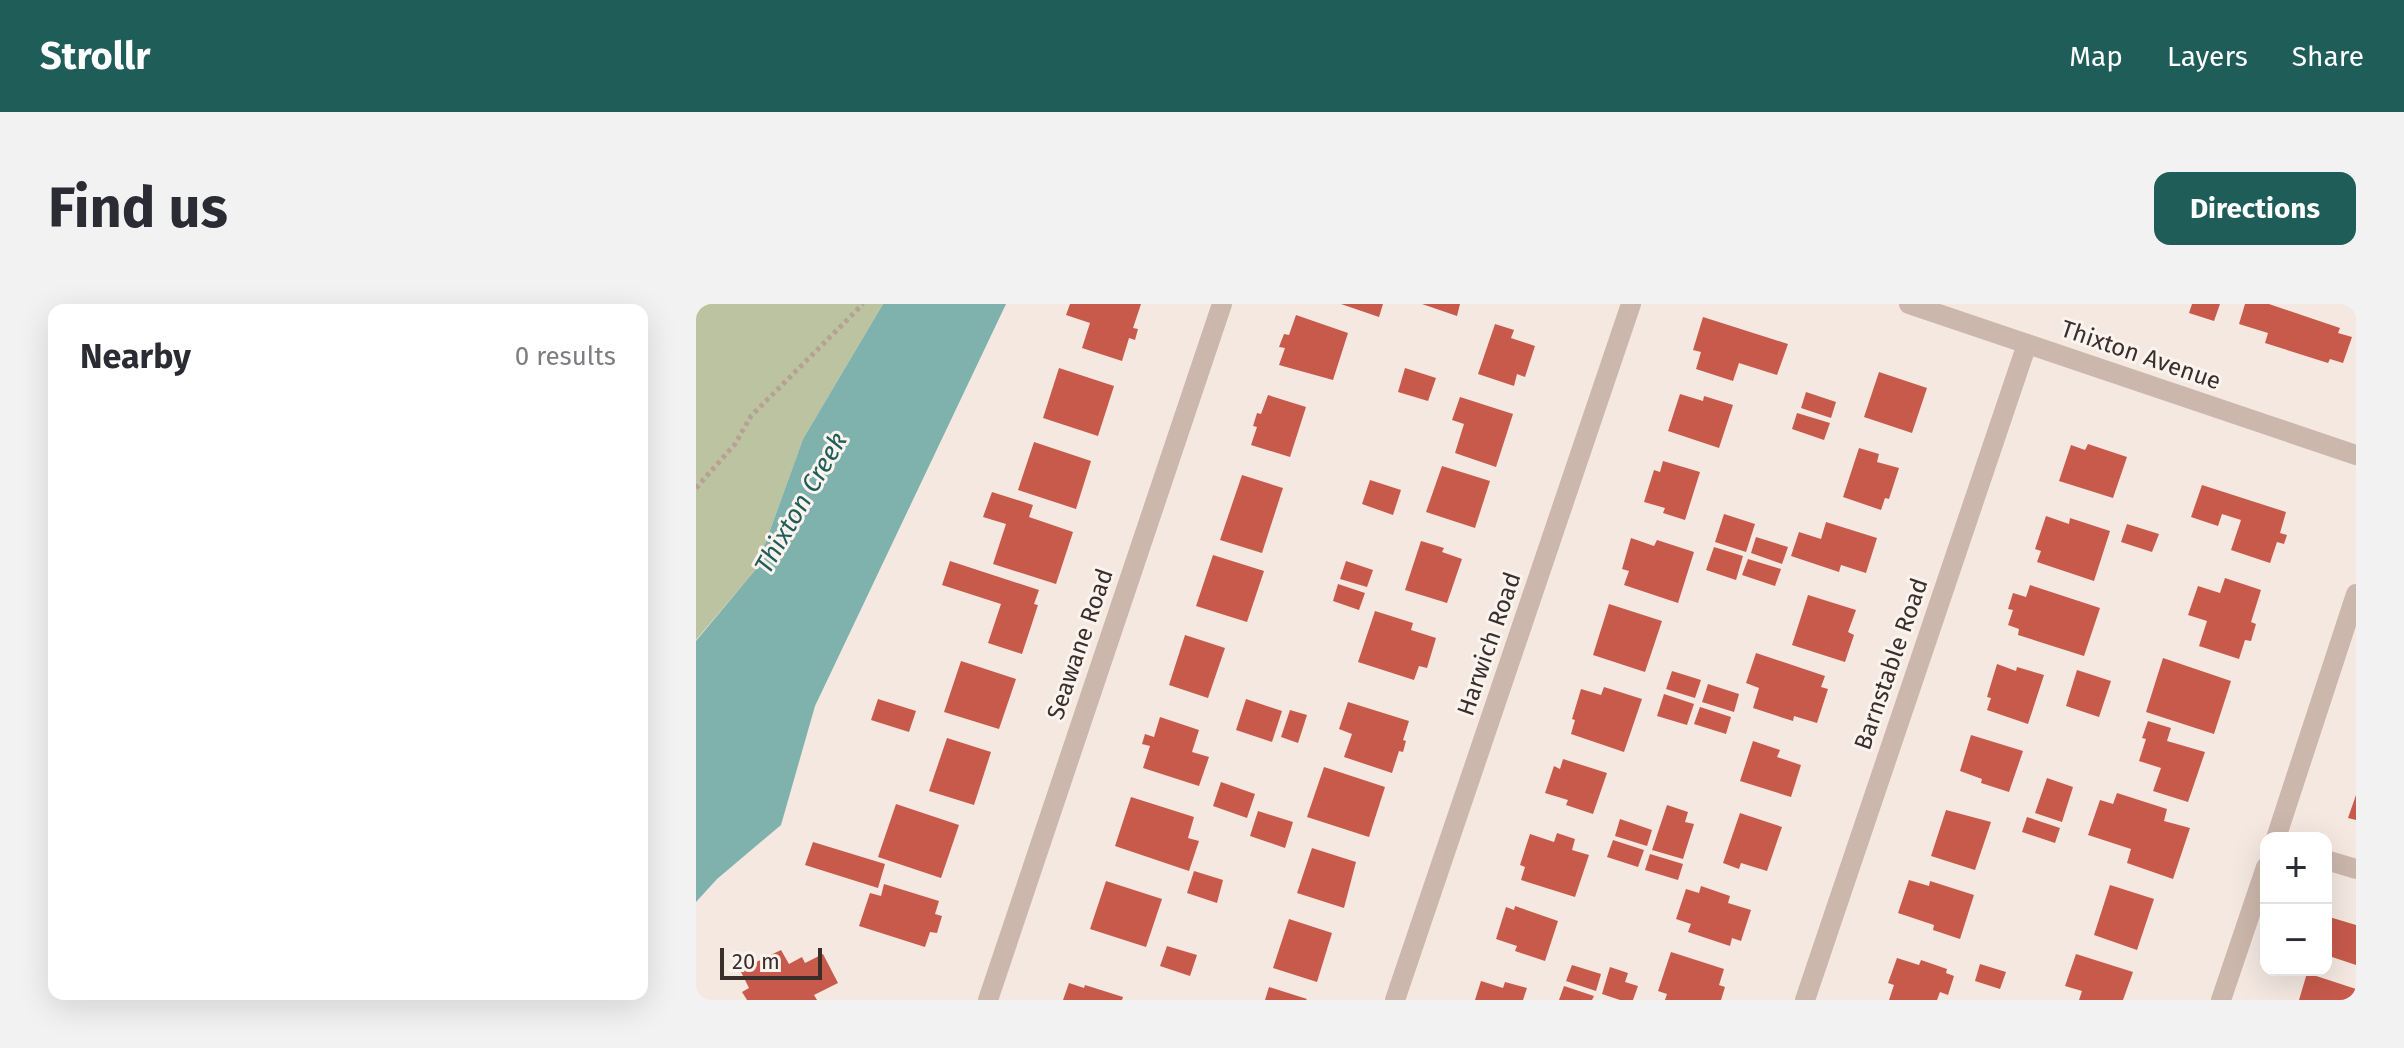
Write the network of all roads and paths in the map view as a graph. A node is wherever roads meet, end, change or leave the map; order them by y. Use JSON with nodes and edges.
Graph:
{"nodes":[{"id":1,"x":863,"y":304,"type":"edge"},
{"id":2,"x":1222,"y":304,"type":"edge"},
{"id":3,"x":1631,"y":304,"type":"edge"},
{"id":4,"x":1909,"y":304,"type":"edge"},
{"id":5,"x":2027,"y":344,"type":"junction"},
{"id":6,"x":2356,"y":455,"type":"edge"},
{"id":7,"x":696,"y":488,"type":"edge"},
{"id":8,"x":2356,"y":594,"type":"edge"},
{"id":9,"x":2278,"y":832,"type":"edge"},
{"id":10,"x":2332,"y":862,"type":"edge"},
{"id":11,"x":2356,"y":869,"type":"edge"},
{"id":12,"x":2260,"y":885,"type":"edge"},
{"id":13,"x":988,"y":1000,"type":"edge"},
{"id":14,"x":1395,"y":1000,"type":"edge"},
{"id":15,"x":1805,"y":1000,"type":"edge"},
{"id":16,"x":2221,"y":1000,"type":"edge"}],
"edges":[{"from":1,"to":7,"type":"path"},
{"from":2,"to":13,"type":"street","name":"Seawane Road"},
{"from":3,"to":14,"type":"street","name":"Harwich Road"},
{"from":4,"to":5,"type":"street","name":"Thixton Avenue"},
{"from":5,"to":6,"type":"street","name":"Thixton Avenue"},
{"from":5,"to":15,"type":"street","name":"Barnstable Road"},
{"from":8,"to":9,"type":"street"},
{"from":10,"to":11,"type":"street"},
{"from":12,"to":16,"type":"street"}]}
